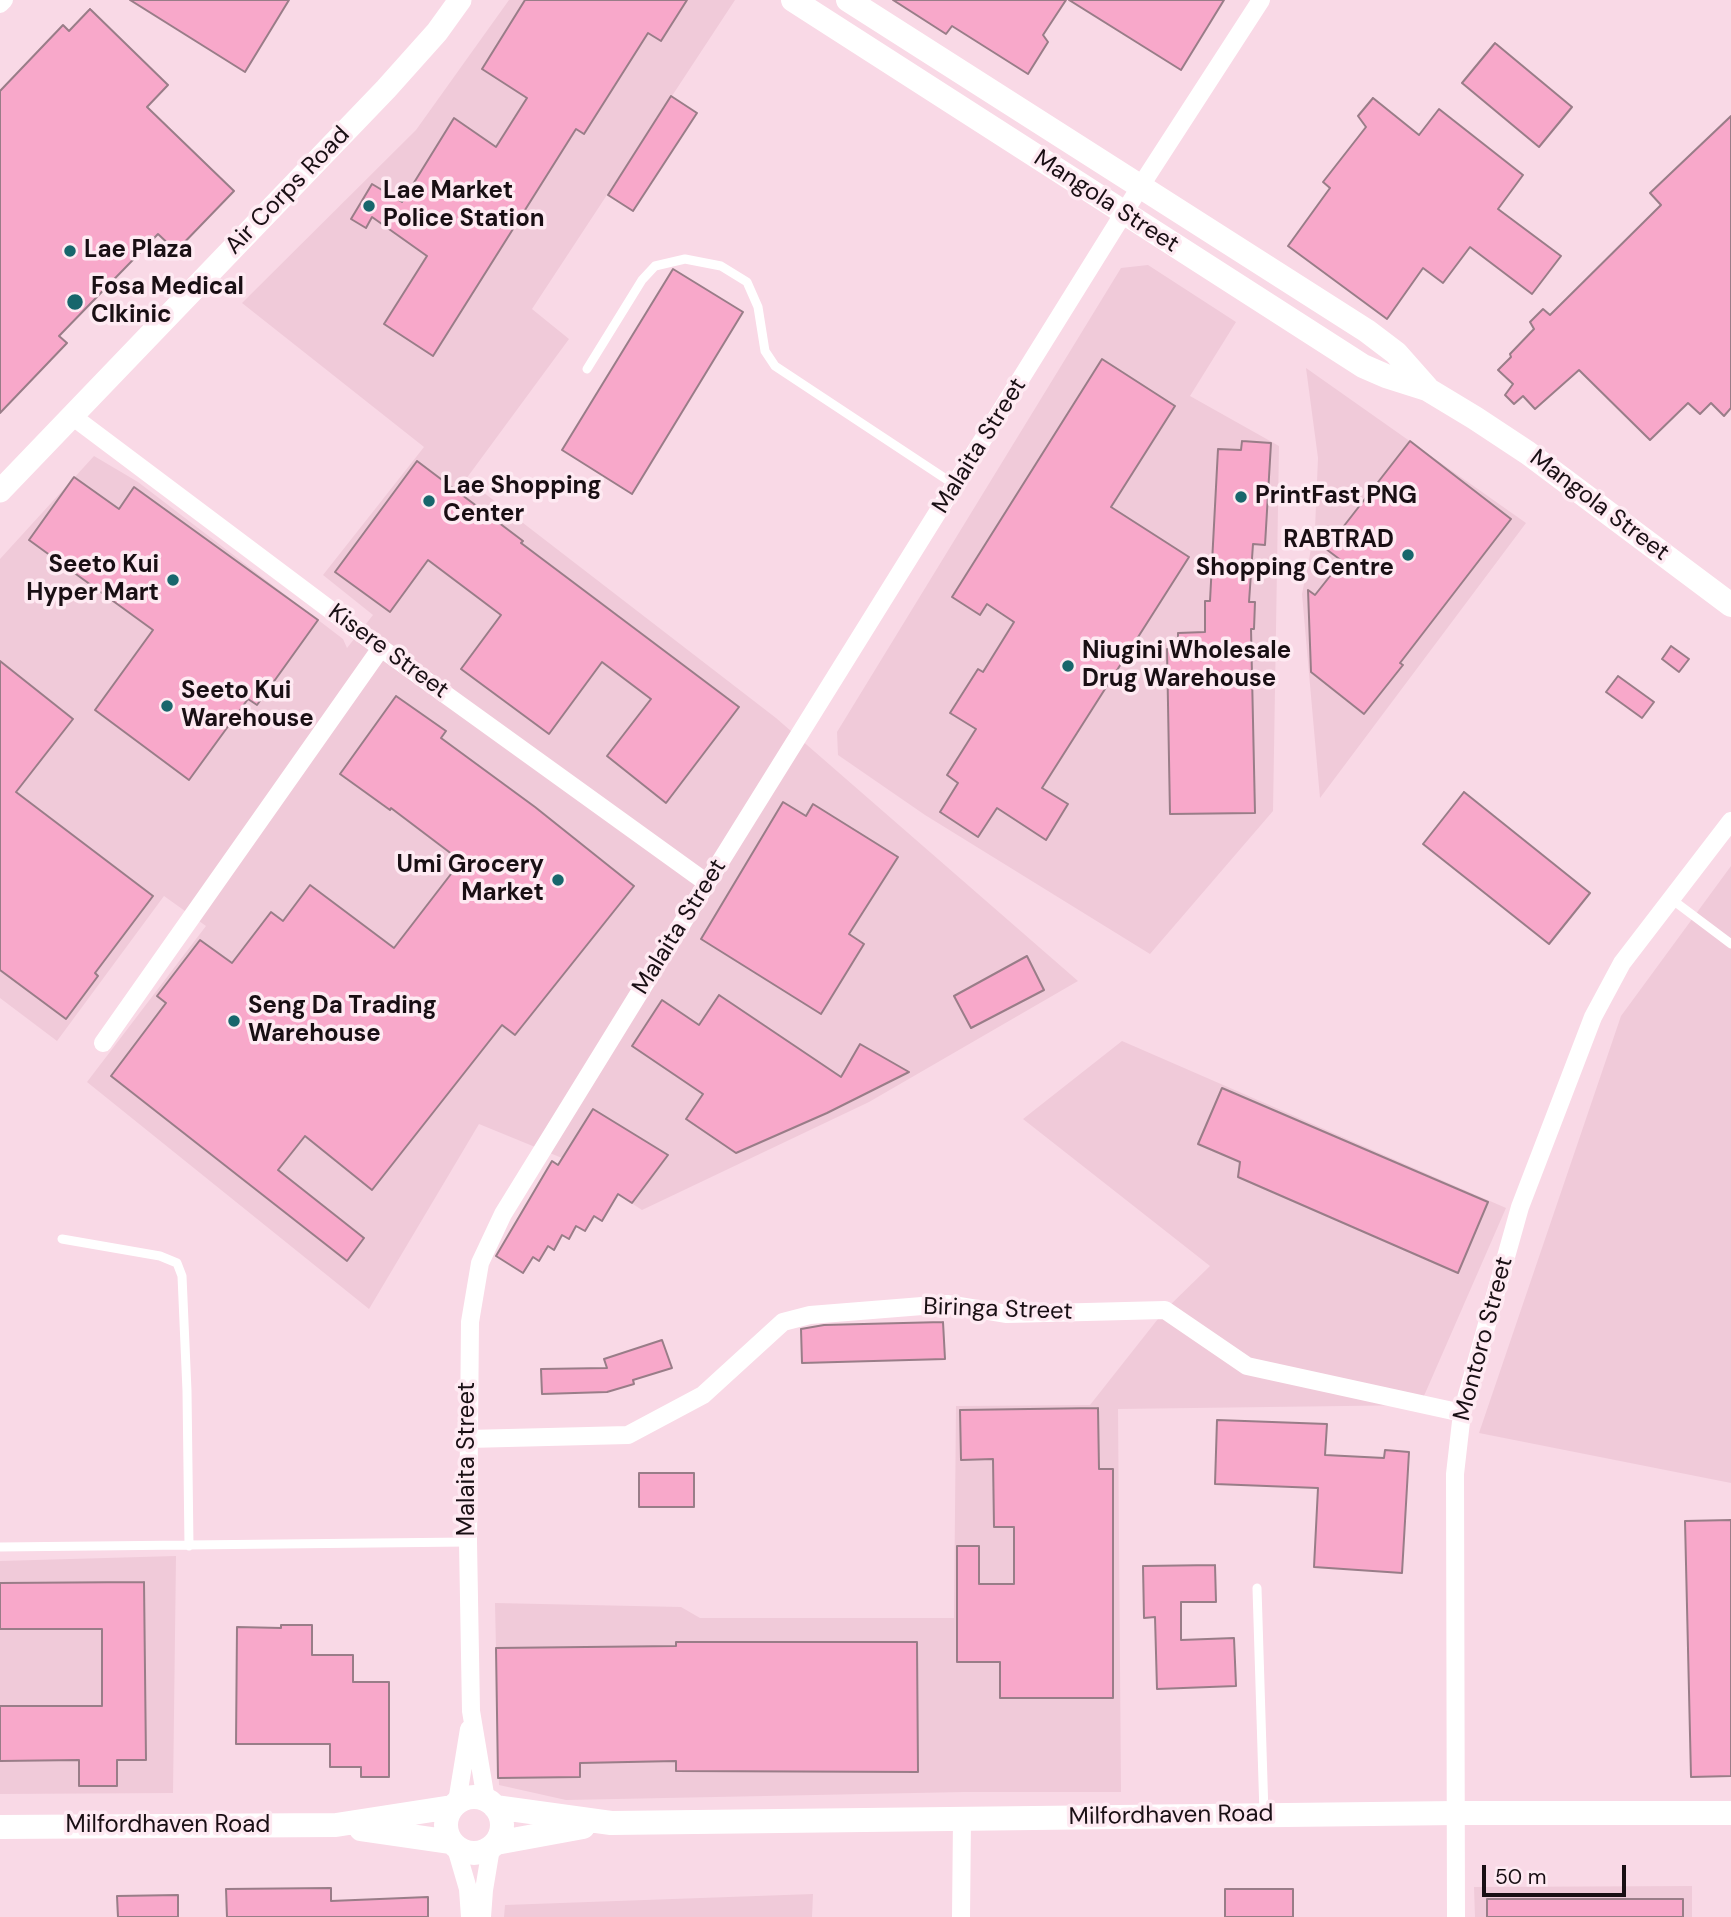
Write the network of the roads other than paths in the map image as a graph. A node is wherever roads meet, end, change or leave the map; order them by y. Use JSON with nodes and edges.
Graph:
{"nodes":[{"id":1,"x":4,"y":0,"type":"edge"},
{"id":2,"x":440,"y":0,"type":"edge"},
{"id":3,"x":460,"y":0,"type":"edge"},
{"id":4,"x":793,"y":0,"type":"edge"},
{"id":5,"x":848,"y":0,"type":"edge"},
{"id":6,"x":1261,"y":0,"type":"edge"},
{"id":7,"x":0,"y":4,"type":"edge"},
{"id":8,"x":400,"y":72,"type":"junction"},
{"id":9,"x":1140,"y":187,"type":"junction"},
{"id":10,"x":1124,"y":214,"type":"junction"},
{"id":11,"x":587,"y":369,"type":"dead end"},
{"id":12,"x":1427,"y":389,"type":"junction"},
{"id":13,"x":72,"y":416,"type":"junction"},
{"id":14,"x":955,"y":485,"type":"junction"},
{"id":15,"x":0,"y":491,"type":"edge"},
{"id":16,"x":1731,"y":606,"type":"edge"},
{"id":17,"x":381,"y":648,"type":"junction"},
{"id":18,"x":1731,"y":821,"type":"edge"},
{"id":19,"x":707,"y":883,"type":"junction"},
{"id":20,"x":1670,"y":898,"type":"junction"},
{"id":21,"x":1731,"y":944,"type":"edge"},
{"id":22,"x":103,"y":1043,"type":"dead end"},
{"id":23,"x":62,"y":1239,"type":"dead end"},
{"id":24,"x":1462,"y":1413,"type":"junction"},
{"id":25,"x":467,"y":1439,"type":"junction"},
{"id":26,"x":468,"y":1542,"type":"junction"},
{"id":27,"x":189,"y":1546,"type":"junction"},
{"id":28,"x":0,"y":1547,"type":"edge"},
{"id":29,"x":1257,"y":1588,"type":"dead end"},
{"id":30,"x":471,"y":1711,"type":"junction"},
{"id":31,"x":491,"y":1803,"type":"junction"},
{"id":32,"x":455,"y":1805,"type":"junction"},
{"id":33,"x":1456,"y":1813,"type":"junction"},
{"id":34,"x":1731,"y":1813,"type":"edge"},
{"id":35,"x":1264,"y":1815,"type":"junction"},
{"id":36,"x":962,"y":1819,"type":"junction"},
{"id":37,"x":611,"y":1822,"type":"junction"},
{"id":38,"x":336,"y":1825,"type":"junction"},
{"id":39,"x":0,"y":1827,"type":"edge"},
{"id":40,"x":454,"y":1845,"type":"junction"},
{"id":41,"x":493,"y":1846,"type":"junction"},
{"id":42,"x":470,"y":1917,"type":"edge"},
{"id":43,"x":482,"y":1917,"type":"edge"},
{"id":44,"x":961,"y":1917,"type":"edge"},
{"id":45,"x":1456,"y":1917,"type":"edge"}],
"edges":[{"from":1,"to":7,"type":"street"},
{"from":2,"to":8,"type":"street","name":"Air Corps Road"},
{"from":3,"to":8,"type":"street","name":"Air Corps Road"},
{"from":4,"to":10,"type":"main road","name":"Mangola Street"},
{"from":5,"to":9,"type":"main road","name":"Mangola Street"},
{"from":6,"to":9,"type":"street"},
{"from":8,"to":13,"type":"street","name":"Air Corps Road"},
{"from":9,"to":10,"type":"street","name":"Malaita Street"},
{"from":9,"to":12,"type":"main road","name":"Mangola Street"},
{"from":10,"to":12,"type":"main road","name":"Mangola Street"},
{"from":10,"to":14,"type":"street","name":"Malaita Street"},
{"from":11,"to":14,"type":"lane"},
{"from":12,"to":16,"type":"main road","name":"Mangola Street"},
{"from":13,"to":15,"type":"street","name":"Air Corps Road"},
{"from":13,"to":17,"type":"street","name":"Kisere Street"},
{"from":14,"to":19,"type":"street","name":"Malaita Street"},
{"from":17,"to":19,"type":"street","name":"Kisere Street"},
{"from":17,"to":22,"type":"street"},
{"from":18,"to":20,"type":"street","name":"Montoro Street"},
{"from":19,"to":25,"type":"street","name":"Malaita Street"},
{"from":20,"to":21,"type":"lane"},
{"from":20,"to":24,"type":"street","name":"Montoro Street"},
{"from":23,"to":27,"type":"lane"},
{"from":24,"to":25,"type":"street","name":"Biringa Street"},
{"from":24,"to":33,"type":"street","name":"Montoro Street"},
{"from":25,"to":26,"type":"street","name":"Malaita Street"},
{"from":26,"to":27,"type":"lane"},
{"from":26,"to":30,"type":"street","name":"Malaita Street"},
{"from":27,"to":28,"type":"lane"},
{"from":29,"to":35,"type":"lane"},
{"from":30,"to":31,"type":"street","name":"Malaita Street"},
{"from":30,"to":32,"type":"street","name":"Malaita Street"},
{"from":31,"to":32,"type":"main road"},
{"from":31,"to":37,"type":"main road","name":"Milfordhaven Road"},
{"from":31,"to":41,"type":"main road"},
{"from":32,"to":38,"type":"main road","name":"Milfordhaven Road"},
{"from":32,"to":40,"type":"main road"},
{"from":33,"to":34,"type":"main road","name":"Milfordhaven Road"},
{"from":33,"to":35,"type":"main road","name":"Milfordhaven Road"},
{"from":33,"to":45,"type":"street","name":"Montoro Street"},
{"from":35,"to":36,"type":"main road","name":"Milfordhaven Road"},
{"from":36,"to":37,"type":"main road","name":"Milfordhaven Road"},
{"from":36,"to":44,"type":"street"},
{"from":37,"to":41,"type":"main road","name":"Milfordhaven Road"},
{"from":38,"to":39,"type":"main road","name":"Milfordhaven Road"},
{"from":38,"to":40,"type":"main road","name":"Milfordhaven Road"},
{"from":40,"to":41,"type":"main road"},
{"from":40,"to":42,"type":"street"},
{"from":41,"to":43,"type":"street"}]}
